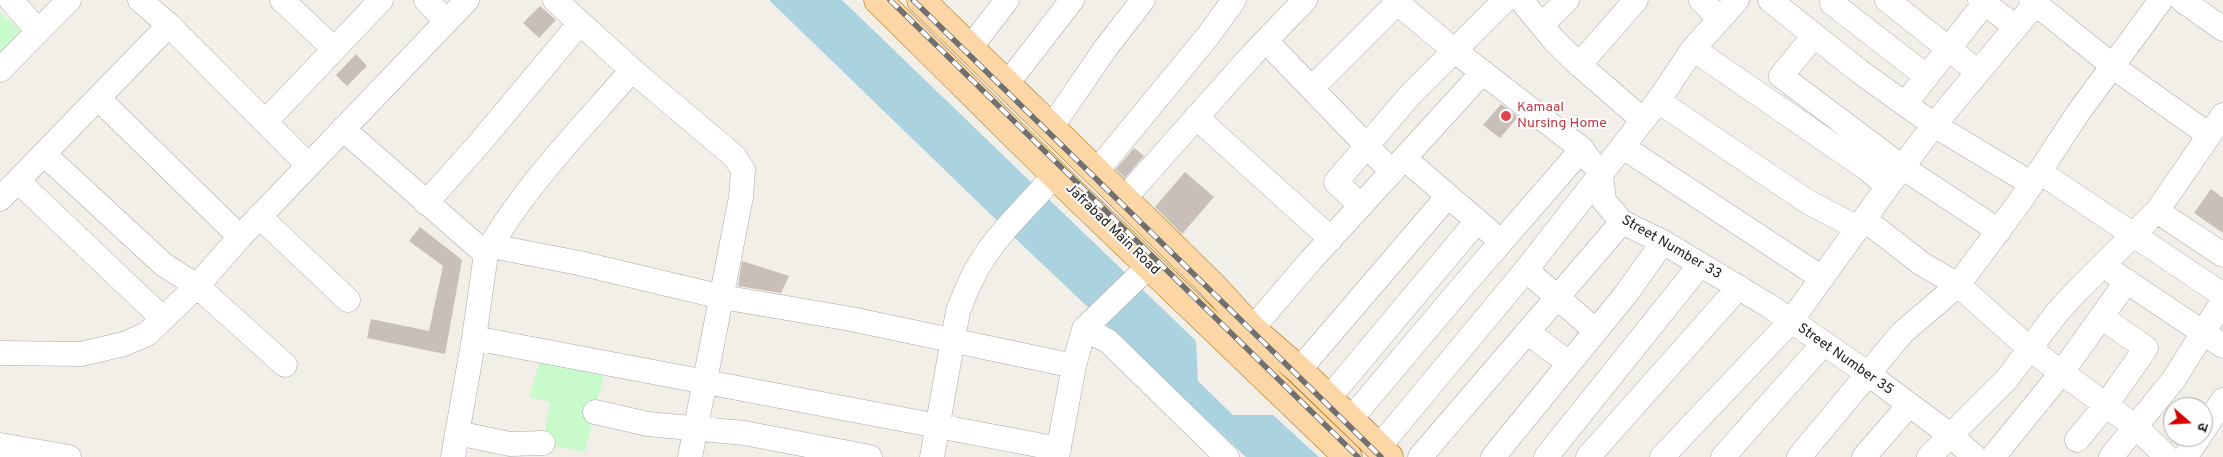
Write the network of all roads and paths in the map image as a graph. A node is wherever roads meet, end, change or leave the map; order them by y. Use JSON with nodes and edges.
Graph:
{"nodes":[{"id":1,"x":10,"y":0,"type":"edge"},
{"id":2,"x":69,"y":0,"type":"edge"},
{"id":3,"x":140,"y":0,"type":"edge"},
{"id":4,"x":282,"y":0,"type":"edge"},
{"id":5,"x":381,"y":0,"type":"edge"},
{"id":6,"x":426,"y":0,"type":"edge"},
{"id":7,"x":467,"y":0,"type":"edge"},
{"id":8,"x":555,"y":0,"type":"edge"},
{"id":9,"x":878,"y":0,"type":"edge"},
{"id":10,"x":1007,"y":0,"type":"edge"},
{"id":11,"x":1072,"y":0,"type":"edge"},
{"id":12,"x":1143,"y":0,"type":"edge"},
{"id":13,"x":1234,"y":0,"type":"edge"},
{"id":14,"x":1304,"y":0,"type":"edge"},
{"id":15,"x":1505,"y":0,"type":"edge"},
{"id":16,"x":1522,"y":0,"type":"edge"},
{"id":17,"x":1567,"y":0,"type":"edge"},
{"id":18,"x":1636,"y":0,"type":"edge"},
{"id":19,"x":1701,"y":0,"type":"edge"},
{"id":20,"x":1737,"y":0,"type":"edge"},
{"id":21,"x":1770,"y":0,"type":"edge"},
{"id":22,"x":1887,"y":0,"type":"edge"},
{"id":23,"x":2161,"y":0,"type":"edge"},
{"id":24,"x":2182,"y":0,"type":"edge"},
{"id":25,"x":1395,"y":1,"type":"edge"},
{"id":26,"x":1983,"y":1,"type":"edge"},
{"id":27,"x":2034,"y":2,"type":"edge"},
{"id":28,"x":1832,"y":3,"type":"dead end"},
{"id":29,"x":931,"y":4,"type":"edge"},
{"id":30,"x":1719,"y":18,"type":"junction"},
{"id":31,"x":446,"y":21,"type":"junction"},
{"id":32,"x":580,"y":22,"type":"junction"},
{"id":33,"x":1542,"y":25,"type":"junction"},
{"id":34,"x":169,"y":26,"type":"junction"},
{"id":35,"x":2016,"y":27,"type":"junction"},
{"id":36,"x":2223,"y":29,"type":"edge"},
{"id":37,"x":38,"y":31,"type":"junction"},
{"id":38,"x":1814,"y":36,"type":"junction"},
{"id":39,"x":1266,"y":40,"type":"junction"},
{"id":40,"x":333,"y":48,"type":"junction"},
{"id":41,"x":970,"y":48,"type":"junction"},
{"id":42,"x":1948,"y":48,"type":"junction"},
{"id":43,"x":1693,"y":49,"type":"junction"},
{"id":44,"x":1455,"y":51,"type":"junction"},
{"id":45,"x":1579,"y":65,"type":"junction"},
{"id":46,"x":2113,"y":65,"type":"junction"},
{"id":47,"x":0,"y":70,"type":"edge"},
{"id":48,"x":632,"y":70,"type":"junction"},
{"id":49,"x":1483,"y":72,"type":"junction"},
{"id":50,"x":1978,"y":72,"type":"junction"},
{"id":51,"x":1926,"y":76,"type":"junction"},
{"id":52,"x":1007,"y":84,"type":"junction"},
{"id":53,"x":1312,"y":88,"type":"junction"},
{"id":54,"x":99,"y":98,"type":"junction"},
{"id":55,"x":1658,"y":101,"type":"junction"},
{"id":56,"x":1905,"y":104,"type":"junction"},
{"id":57,"x":2223,"y":115,"type":"edge"},
{"id":58,"x":1196,"y":117,"type":"junction"},
{"id":59,"x":1644,"y":120,"type":"junction"},
{"id":60,"x":266,"y":121,"type":"junction"},
{"id":61,"x":1934,"y":126,"type":"junction"},
{"id":62,"x":1051,"y":128,"type":"junction"},
{"id":63,"x":343,"y":130,"type":"junction"},
{"id":64,"x":2209,"y":135,"type":"junction"},
{"id":65,"x":1366,"y":146,"type":"junction"},
{"id":66,"x":1623,"y":147,"type":"junction"},
{"id":67,"x":1582,"y":149,"type":"junction"},
{"id":68,"x":44,"y":155,"type":"junction"},
{"id":69,"x":308,"y":165,"type":"junction"},
{"id":70,"x":1398,"y":165,"type":"junction"},
{"id":71,"x":1902,"y":166,"type":"junction"},
{"id":72,"x":1096,"y":172,"type":"junction"},
{"id":73,"x":1601,"y":175,"type":"junction"},
{"id":74,"x":2036,"y":178,"type":"junction"},
{"id":75,"x":1051,"y":179,"type":"junction"},
{"id":76,"x":1888,"y":186,"type":"junction"},
{"id":77,"x":5,"y":193,"type":"edge"},
{"id":78,"x":1448,"y":196,"type":"junction"},
{"id":79,"x":1124,"y":199,"type":"junction"},
{"id":80,"x":426,"y":203,"type":"junction"},
{"id":81,"x":1361,"y":206,"type":"junction"},
{"id":82,"x":2157,"y":211,"type":"junction"},
{"id":83,"x":259,"y":216,"type":"junction"},
{"id":84,"x":1477,"y":222,"type":"junction"},
{"id":85,"x":1622,"y":222,"type":"junction"},
{"id":86,"x":1861,"y":224,"type":"junction"},
{"id":87,"x":1999,"y":231,"type":"junction"},
{"id":88,"x":2133,"y":235,"type":"junction"},
{"id":89,"x":240,"y":237,"type":"junction"},
{"id":90,"x":1331,"y":239,"type":"junction"},
{"id":91,"x":1501,"y":242,"type":"junction"},
{"id":92,"x":1664,"y":242,"type":"junction"},
{"id":93,"x":488,"y":250,"type":"junction"},
{"id":94,"x":2223,"y":255,"type":"edge"},
{"id":95,"x":1700,"y":265,"type":"junction"},
{"id":96,"x":2103,"y":265,"type":"junction"},
{"id":97,"x":1149,"y":266,"type":"junction"},
{"id":98,"x":1526,"y":270,"type":"junction"},
{"id":99,"x":1822,"y":278,"type":"junction"},
{"id":100,"x":2127,"y":281,"type":"junction"},
{"id":101,"x":1958,"y":285,"type":"junction"},
{"id":102,"x":197,"y":286,"type":"junction"},
{"id":103,"x":1739,"y":288,"type":"junction"},
{"id":104,"x":2223,"y":294,"type":"edge"},
{"id":105,"x":722,"y":297,"type":"junction"},
{"id":106,"x":1557,"y":298,"type":"junction"},
{"id":107,"x":348,"y":300,"type":"dead end"},
{"id":108,"x":2223,"y":301,"type":"edge"},
{"id":109,"x":2101,"y":317,"type":"junction"},
{"id":110,"x":163,"y":319,"type":"junction"},
{"id":111,"x":1791,"y":321,"type":"junction"},
{"id":112,"x":1084,"y":329,"type":"junction"},
{"id":113,"x":1252,"y":329,"type":"junction"},
{"id":114,"x":1596,"y":331,"type":"junction"},
{"id":115,"x":1527,"y":332,"type":"junction"},
{"id":116,"x":474,"y":338,"type":"junction"},
{"id":117,"x":2214,"y":339,"type":"edge"},
{"id":118,"x":954,"y":342,"type":"junction"},
{"id":119,"x":1824,"y":343,"type":"junction"},
{"id":120,"x":2030,"y":349,"type":"junction"},
{"id":121,"x":0,"y":353,"type":"edge"},
{"id":122,"x":1570,"y":363,"type":"junction"},
{"id":123,"x":285,"y":364,"type":"dead end"},
{"id":124,"x":1074,"y":366,"type":"junction"},
{"id":125,"x":1299,"y":370,"type":"junction"},
{"id":126,"x":2062,"y":372,"type":"junction"},
{"id":127,"x":1867,"y":374,"type":"junction"},
{"id":128,"x":705,"y":383,"type":"junction"},
{"id":129,"x":1328,"y":399,"type":"junction"},
{"id":130,"x":2223,"y":400,"type":"edge"},
{"id":131,"x":1909,"y":405,"type":"junction"},
{"id":132,"x":2106,"y":405,"type":"junction"},
{"id":133,"x":595,"y":412,"type":"dead end"},
{"id":134,"x":2213,"y":416,"type":"edge"},
{"id":135,"x":1350,"y":420,"type":"junction"},
{"id":136,"x":939,"y":425,"type":"junction"},
{"id":137,"x":2137,"y":428,"type":"junction"},
{"id":138,"x":695,"y":429,"type":"junction"},
{"id":139,"x":457,"y":432,"type":"junction"},
{"id":140,"x":1950,"y":435,"type":"junction"},
{"id":141,"x":2078,"y":440,"type":"dead end"},
{"id":142,"x":543,"y":443,"type":"dead end"},
{"id":143,"x":0,"y":445,"type":"edge"},
{"id":144,"x":1384,"y":452,"type":"edge"},
{"id":145,"x":1058,"y":453,"type":"edge"},
{"id":146,"x":69,"y":457,"type":"edge"},
{"id":147,"x":453,"y":457,"type":"edge"},
{"id":148,"x":690,"y":457,"type":"edge"},
{"id":149,"x":870,"y":457,"type":"edge"},
{"id":150,"x":932,"y":457,"type":"edge"},
{"id":151,"x":1227,"y":457,"type":"edge"},
{"id":152,"x":1348,"y":457,"type":"edge"},
{"id":153,"x":1420,"y":457,"type":"edge"},
{"id":154,"x":1493,"y":457,"type":"edge"},
{"id":155,"x":1546,"y":457,"type":"edge"},
{"id":156,"x":1588,"y":457,"type":"edge"},
{"id":157,"x":1662,"y":457,"type":"edge"},
{"id":158,"x":1723,"y":457,"type":"edge"},
{"id":159,"x":1799,"y":457,"type":"edge"},
{"id":160,"x":1864,"y":457,"type":"edge"},
{"id":161,"x":1928,"y":457,"type":"edge"},
{"id":162,"x":1975,"y":457,"type":"edge"},
{"id":163,"x":1993,"y":457,"type":"edge"},
{"id":164,"x":2111,"y":457,"type":"edge"},
{"id":165,"x":2168,"y":457,"type":"edge"}],
"edges":[{"from":1,"to":37,"type":"street"},
{"from":2,"to":37,"type":"street"},
{"from":3,"to":34,"type":"street"},
{"from":4,"to":40,"type":"street"},
{"from":5,"to":40,"type":"street"},
{"from":6,"to":31,"type":"street"},
{"from":7,"to":31,"type":"street"},
{"from":8,"to":32,"type":"street"},
{"from":9,"to":75,"type":"main road","name":"Jafrabad Main Road"},
{"from":10,"to":41,"type":"street"},
{"from":11,"to":52,"type":"street"},
{"from":12,"to":62,"type":"street"},
{"from":13,"to":72,"type":"street"},
{"from":14,"to":39,"type":"street"},
{"from":15,"to":44,"type":"street"},
{"from":16,"to":33,"type":"street"},
{"from":17,"to":33,"type":"street"},
{"from":18,"to":45,"type":"street"},
{"from":19,"to":30,"type":"street"},
{"from":20,"to":30,"type":"street"},
{"from":21,"to":38,"type":"street"},
{"from":22,"to":42,"type":"street"},
{"from":23,"to":46,"type":"street"},
{"from":24,"to":36,"type":"street"},
{"from":25,"to":44,"type":"street"},
{"from":25,"to":53,"type":"street"},
{"from":26,"to":35,"type":"street"},
{"from":26,"to":42,"type":"street"},
{"from":27,"to":35,"type":"street"},
{"from":27,"to":46,"type":"street"},
{"from":28,"to":51,"type":"street"},
{"from":29,"to":41,"type":"main road"},
{"from":30,"to":43,"type":"street"},
{"from":31,"to":63,"type":"street"},
{"from":32,"to":48,"type":"street"},
{"from":32,"to":80,"type":"street"},
{"from":33,"to":45,"type":"street"},
{"from":34,"to":54,"type":"street"},
{"from":34,"to":60,"type":"street"},
{"from":35,"to":50,"type":"street"},
{"from":37,"to":47,"type":"street"},
{"from":38,"to":56,"type":"street"},
{"from":38,"to":71,"type":"street"},
{"from":39,"to":53,"type":"street"},
{"from":39,"to":58,"type":"street"},
{"from":40,"to":60,"type":"street"},
{"from":41,"to":52,"type":"main road"},
{"from":42,"to":50,"type":"street"},
{"from":42,"to":51,"type":"street"},
{"from":43,"to":55,"type":"street"},
{"from":43,"to":76,"type":"street"},
{"from":44,"to":49,"type":"street"},
{"from":44,"to":65,"type":"street"},
{"from":45,"to":59,"type":"street"},
{"from":46,"to":64,"type":"street"},
{"from":46,"to":74,"type":"street"},
{"from":48,"to":93,"type":"street"},
{"from":48,"to":105,"type":"street"},
{"from":49,"to":67,"type":"street"},
{"from":49,"to":70,"type":"street"},
{"from":50,"to":61,"type":"street"},
{"from":51,"to":56,"type":"street"},
{"from":52,"to":62,"type":"main road"},
{"from":53,"to":65,"type":"street"},
{"from":54,"to":68,"type":"street"},
{"from":54,"to":89,"type":"street"},
{"from":55,"to":59,"type":"street"},
{"from":55,"to":86,"type":"street"},
{"from":56,"to":61,"type":"street"},
{"from":57,"to":64,"type":"street"},
{"from":58,"to":79,"type":"street"},
{"from":58,"to":90,"type":"street"},
{"from":59,"to":66,"type":"street"},
{"from":60,"to":69,"type":"street"},
{"from":61,"to":71,"type":"street"},
{"from":61,"to":74,"type":"street"},
{"from":62,"to":72,"type":"main road"},
{"from":63,"to":69,"type":"street"},
{"from":63,"to":80,"type":"street"},
{"from":64,"to":82,"type":"street"},
{"from":65,"to":70,"type":"street"},
{"from":65,"to":81,"type":"street"},
{"from":66,"to":73,"type":"street"},
{"from":66,"to":99,"type":"street"},
{"from":67,"to":73,"type":"street"},
{"from":67,"to":91,"type":"street"},
{"from":68,"to":77,"type":"street"},
{"from":68,"to":102,"type":"street"},
{"from":69,"to":83,"type":"street"},
{"from":70,"to":78,"type":"street"},
{"from":70,"to":81,"type":"street"},
{"from":71,"to":76,"type":"street"},
{"from":71,"to":87,"type":"street"},
{"from":72,"to":79,"type":"main road"},
{"from":73,"to":85,"type":"street","name":"Street Number 33"},
{"from":73,"to":98,"type":"street"},
{"from":74,"to":87,"type":"street"},
{"from":74,"to":88,"type":"street"},
{"from":75,"to":97,"type":"main road","name":"Jafrabad Main Road"},
{"from":75,"to":118,"type":"street"},
{"from":76,"to":86,"type":"street"},
{"from":77,"to":110,"type":"street"},
{"from":78,"to":84,"type":"street"},
{"from":78,"to":125,"type":"street"},
{"from":79,"to":113,"type":"main road"},
{"from":80,"to":93,"type":"street"},
{"from":81,"to":90,"type":"street"},
{"from":82,"to":88,"type":"street"},
{"from":82,"to":94,"type":"street"},
{"from":83,"to":89,"type":"street"},
{"from":83,"to":107,"type":"street"},
{"from":84,"to":91,"type":"street"},
{"from":84,"to":129,"type":"street"},
{"from":85,"to":92,"type":"street","name":"Street Number 33"},
{"from":85,"to":106,"type":"street"},
{"from":86,"to":99,"type":"street"},
{"from":86,"to":101,"type":"street"},
{"from":87,"to":101,"type":"street"},
{"from":88,"to":96,"type":"street"},
{"from":88,"to":104,"type":"street"},
{"from":89,"to":102,"type":"street"},
{"from":90,"to":113,"type":"street"},
{"from":91,"to":135,"type":"street"},
{"from":92,"to":95,"type":"street","name":"Street Number 33"},
{"from":92,"to":114,"type":"street"},
{"from":93,"to":105,"type":"street"},
{"from":93,"to":116,"type":"street"},
{"from":95,"to":103,"type":"street","name":"Street Number 33"},
{"from":95,"to":155,"type":"street"},
{"from":96,"to":100,"type":"street"},
{"from":96,"to":120,"type":"street"},
{"from":97,"to":112,"type":"street"},
{"from":97,"to":152,"type":"main road","name":"Jafrabad Main Road"},
{"from":98,"to":106,"type":"street"},
{"from":98,"to":144,"type":"street"},
{"from":99,"to":111,"type":"street"},
{"from":100,"to":109,"type":"street"},
{"from":100,"to":117,"type":"street"},
{"from":101,"to":120,"type":"street"},
{"from":101,"to":127,"type":"street"},
{"from":102,"to":110,"type":"street"},
{"from":102,"to":123,"type":"street"},
{"from":103,"to":111,"type":"street","name":"Street Number 35"},
{"from":103,"to":156,"type":"street"},
{"from":105,"to":118,"type":"street"},
{"from":105,"to":128,"type":"street"},
{"from":106,"to":114,"type":"street"},
{"from":106,"to":115,"type":"street"},
{"from":108,"to":117,"type":"street"},
{"from":109,"to":126,"type":"street"},
{"from":109,"to":132,"type":"street"},
{"from":110,"to":121,"type":"street"},
{"from":111,"to":119,"type":"street","name":"Street Number 35"},
{"from":111,"to":157,"type":"street"},
{"from":112,"to":124,"type":"street"},
{"from":112,"to":151,"type":"street"},
{"from":113,"to":125,"type":"main road"},
{"from":114,"to":122,"type":"street"},
{"from":115,"to":122,"type":"street"},
{"from":115,"to":153,"type":"street"},
{"from":116,"to":128,"type":"street"},
{"from":116,"to":139,"type":"street"},
{"from":117,"to":137,"type":"street"},
{"from":118,"to":124,"type":"street"},
{"from":118,"to":136,"type":"street"},
{"from":119,"to":127,"type":"street","name":"Street Number 35"},
{"from":119,"to":158,"type":"street"},
{"from":120,"to":126,"type":"street"},
{"from":120,"to":140,"type":"street"},
{"from":122,"to":154,"type":"street"},
{"from":124,"to":145,"type":"street"},
{"from":125,"to":129,"type":"main road"},
{"from":126,"to":132,"type":"street"},
{"from":126,"to":163,"type":"street"},
{"from":127,"to":131,"type":"street","name":"Street Number 35"},
{"from":127,"to":159,"type":"street"},
{"from":128,"to":136,"type":"street"},
{"from":128,"to":138,"type":"street"},
{"from":129,"to":135,"type":"main road"},
{"from":130,"to":134,"type":"street"},
{"from":131,"to":140,"type":"street","name":"Street Number 35"},
{"from":131,"to":160,"type":"street"},
{"from":132,"to":137,"type":"street"},
{"from":132,"to":141,"type":"street"},
{"from":133,"to":138,"type":"street"},
{"from":135,"to":144,"type":"main road"},
{"from":136,"to":145,"type":"street"},
{"from":136,"to":150,"type":"street"},
{"from":137,"to":164,"type":"street"},
{"from":137,"to":165,"type":"street"},
{"from":138,"to":148,"type":"street"},
{"from":138,"to":149,"type":"street"},
{"from":139,"to":142,"type":"street"},
{"from":139,"to":147,"type":"street"},
{"from":140,"to":161,"type":"street"},
{"from":140,"to":162,"type":"street","name":"Street Number 35"},
{"from":143,"to":146,"type":"street"}]}
